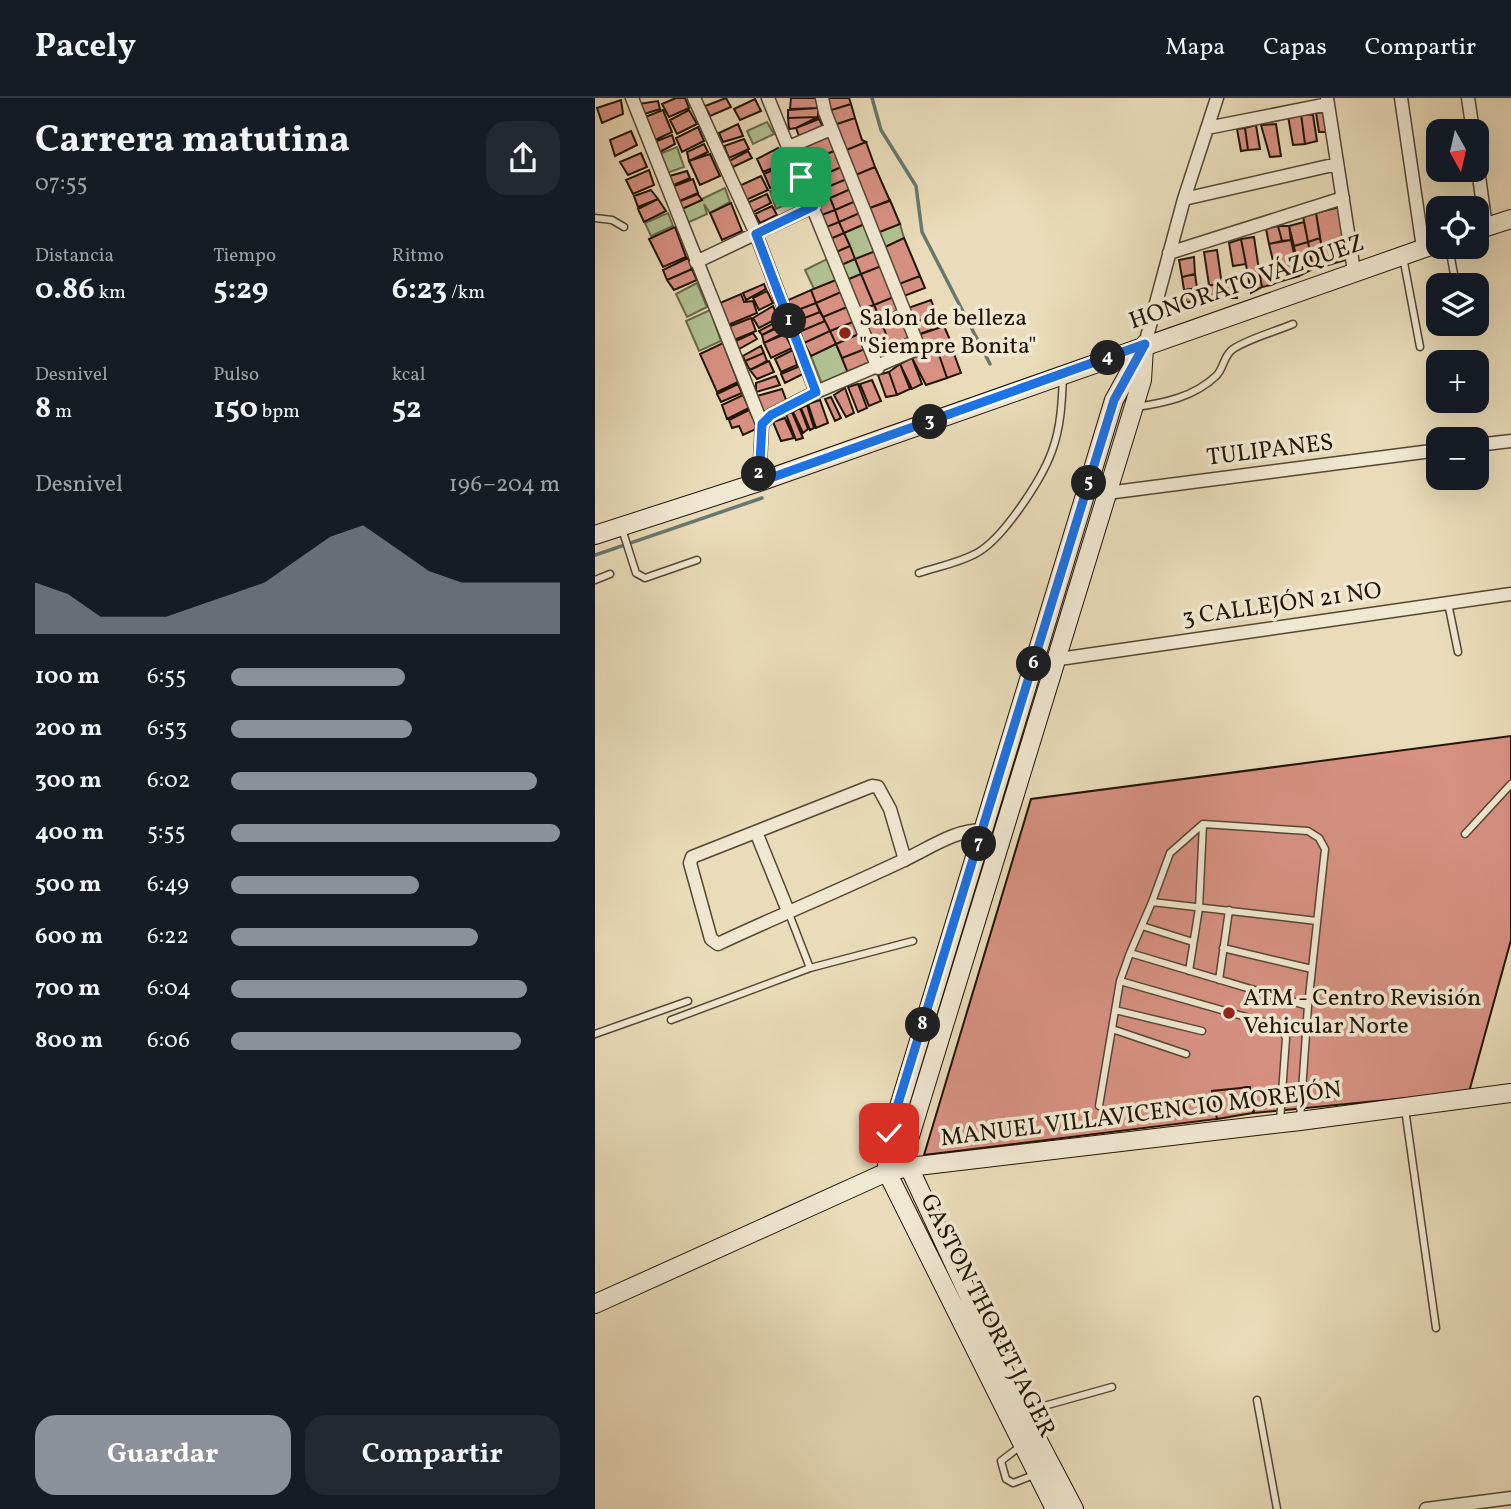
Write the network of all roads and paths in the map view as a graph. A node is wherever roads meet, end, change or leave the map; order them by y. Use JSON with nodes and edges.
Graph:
{"nodes":[{"id":1,"x":632,"y":98,"type":"edge"},
{"id":2,"x":694,"y":98,"type":"edge"},
{"id":3,"x":768,"y":98,"type":"edge"},
{"id":4,"x":822,"y":98,"type":"edge"},
{"id":5,"x":1217,"y":98,"type":"edge"},
{"id":6,"x":1401,"y":98,"type":"edge"},
{"id":7,"x":1468,"y":98,"type":"edge"},
{"id":8,"x":1327,"y":101,"type":"edge"},
{"id":9,"x":1471,"y":119,"type":"edge"},
{"id":10,"x":1207,"y":128,"type":"junction"},
{"id":11,"x":831,"y":129,"type":"junction"},
{"id":12,"x":789,"y":147,"type":"junction"},
{"id":13,"x":1337,"y":164,"type":"junction"},
{"id":14,"x":1343,"y":198,"type":"junction"},
{"id":15,"x":1184,"y":199,"type":"junction"},
{"id":16,"x":814,"y":206,"type":"junction"},
{"id":17,"x":595,"y":218,"type":"edge"},
{"id":18,"x":1511,"y":219,"type":"edge"},
{"id":19,"x":1426,"y":221,"type":"edge"},
{"id":20,"x":1489,"y":226,"type":"edge"},
{"id":21,"x":624,"y":227,"type":"dead end"},
{"id":22,"x":756,"y":234,"type":"junction"},
{"id":23,"x":1426,"y":248,"type":"edge"},
{"id":24,"x":1169,"y":253,"type":"junction"},
{"id":25,"x":1403,"y":255,"type":"junction"},
{"id":26,"x":695,"y":262,"type":"junction"},
{"id":27,"x":1354,"y":271,"type":"junction"},
{"id":28,"x":1293,"y":324,"type":"dead end"},
{"id":29,"x":1145,"y":344,"type":"junction"},
{"id":30,"x":1420,"y":347,"type":"dead end"},
{"id":31,"x":878,"y":368,"type":"junction"},
{"id":32,"x":1063,"y":374,"type":"junction"},
{"id":33,"x":816,"y":392,"type":"junction"},
{"id":34,"x":1134,"y":407,"type":"junction"},
{"id":35,"x":762,"y":424,"type":"junction"},
{"id":36,"x":1511,"y":441,"type":"edge"},
{"id":37,"x":1489,"y":444,"type":"edge"},
{"id":38,"x":1426,"y":452,"type":"edge"},
{"id":39,"x":759,"y":482,"type":"junction"},
{"id":40,"x":1107,"y":493,"type":"junction"},
{"id":41,"x":623,"y":534,"type":"junction"},
{"id":42,"x":595,"y":536,"type":"edge"},
{"id":43,"x":697,"y":560,"type":"dead end"},
{"id":44,"x":919,"y":573,"type":"dead end"},
{"id":45,"x":610,"y":575,"type":"dead end"},
{"id":46,"x":595,"y":580,"type":"edge"},
{"id":47,"x":1511,"y":594,"type":"edge"},
{"id":48,"x":1448,"y":603,"type":"junction"},
{"id":49,"x":1458,"y":652,"type":"dead end"},
{"id":50,"x":1059,"y":659,"type":"junction"},
{"id":51,"x":1511,"y":784,"type":"edge"},
{"id":52,"x":1203,"y":824,"type":"junction"},
{"id":53,"x":983,"y":830,"type":"junction"},
{"id":54,"x":756,"y":832,"type":"junction"},
{"id":55,"x":1465,"y":834,"type":"dead end"},
{"id":56,"x":905,"y":860,"type":"junction"},
{"id":57,"x":1151,"y":902,"type":"junction"},
{"id":58,"x":1199,"y":908,"type":"junction"},
{"id":59,"x":1229,"y":910,"type":"junction"},
{"id":60,"x":788,"y":912,"type":"junction"},
{"id":61,"x":1317,"y":921,"type":"junction"},
{"id":62,"x":1142,"y":926,"type":"junction"},
{"id":63,"x":913,"y":941,"type":"dead end"},
{"id":64,"x":1193,"y":942,"type":"junction"},
{"id":65,"x":1223,"y":948,"type":"junction"},
{"id":66,"x":1130,"y":953,"type":"junction"},
{"id":67,"x":810,"y":968,"type":"junction"},
{"id":68,"x":1312,"y":969,"type":"junction"},
{"id":69,"x":1189,"y":971,"type":"junction"},
{"id":70,"x":1219,"y":980,"type":"junction"},
{"id":71,"x":1120,"y":981,"type":"junction"},
{"id":72,"x":688,"y":1001,"type":"dead end"},
{"id":73,"x":1308,"y":1006,"type":"junction"},
{"id":74,"x":1115,"y":1010,"type":"junction"},
{"id":75,"x":671,"y":1020,"type":"dead end"},
{"id":76,"x":1112,"y":1029,"type":"junction"},
{"id":77,"x":1202,"y":1031,"type":"dead end"},
{"id":78,"x":595,"y":1034,"type":"edge"},
{"id":79,"x":1186,"y":1054,"type":"dead end"},
{"id":80,"x":1511,"y":1093,"type":"edge"},
{"id":81,"x":1099,"y":1106,"type":"dead end"},
{"id":82,"x":1405,"y":1107,"type":"junction"},
{"id":83,"x":1300,"y":1121,"type":"junction"},
{"id":84,"x":1280,"y":1124,"type":"junction"},
{"id":85,"x":908,"y":1167,"type":"junction"},
{"id":86,"x":887,"y":1172,"type":"junction"},
{"id":87,"x":595,"y":1304,"type":"edge"},
{"id":88,"x":1436,"y":1328,"type":"dead end"},
{"id":89,"x":1112,"y":1387,"type":"dead end"},
{"id":90,"x":1257,"y":1400,"type":"dead end"},
{"id":91,"x":1023,"y":1412,"type":"junction"},
{"id":92,"x":1023,"y":1444,"type":"junction"},
{"id":93,"x":1037,"y":1473,"type":"junction"},
{"id":94,"x":1511,"y":1498,"type":"edge"},
{"id":95,"x":1055,"y":1509,"type":"edge"},
{"id":96,"x":1074,"y":1509,"type":"edge"},
{"id":97,"x":1277,"y":1509,"type":"edge"},
{"id":98,"x":1426,"y":1509,"type":"edge"}],
"edges":[{"from":1,"to":26,"type":"street"},
{"from":2,"to":22,"type":"street"},
{"from":3,"to":12,"type":"street"},
{"from":4,"to":11,"type":"street"},
{"from":5,"to":10,"type":"street","name":"GASTON THORET JAGER"},
{"from":6,"to":19,"type":"street"},
{"from":7,"to":9,"type":"street"},
{"from":8,"to":10,"type":"street"},
{"from":8,"to":13,"type":"street"},
{"from":10,"to":15,"type":"street","name":"GASTON THORET JAGER"},
{"from":11,"to":12,"type":"street"},
{"from":11,"to":31,"type":"street"},
{"from":12,"to":16,"type":"street"},
{"from":13,"to":14,"type":"street"},
{"from":13,"to":15,"type":"street"},
{"from":14,"to":24,"type":"street"},
{"from":14,"to":27,"type":"street"},
{"from":15,"to":24,"type":"street","name":"GASTON THORET JAGER"},
{"from":16,"to":22,"type":"street"},
{"from":16,"to":31,"type":"street"},
{"from":17,"to":21,"type":"lane"},
{"from":18,"to":20,"type":"street"},
{"from":22,"to":26,"type":"street"},
{"from":22,"to":33,"type":"street"},
{"from":23,"to":25,"type":"street","name":"HONORATO VÁZQUEZ"},
{"from":24,"to":29,"type":"street","name":"GASTON THORET JAGER"},
{"from":25,"to":27,"type":"street","name":"HONORATO VÁZQUEZ"},
{"from":25,"to":30,"type":"lane"},
{"from":26,"to":35,"type":"street"},
{"from":27,"to":29,"type":"street","name":"HONORATO VÁZQUEZ"},
{"from":28,"to":34,"type":"lane"},
{"from":29,"to":32,"type":"street","name":"HONORATO VÁZQUEZ"},
{"from":29,"to":34,"type":"street","name":"GASTON THORET JAGER"},
{"from":29,"to":53,"type":"street","name":"GASTON THORET JAGER"},
{"from":31,"to":33,"type":"street"},
{"from":32,"to":39,"type":"street","name":"HONORATO VÁZQUEZ"},
{"from":32,"to":44,"type":"lane"},
{"from":33,"to":35,"type":"street"},
{"from":34,"to":40,"type":"street","name":"GASTON THORET JAGER"},
{"from":35,"to":39,"type":"street"},
{"from":36,"to":37,"type":"street"},
{"from":38,"to":40,"type":"street","name":"TULIPANES"},
{"from":39,"to":41,"type":"street","name":"HONORATO VÁZQUEZ"},
{"from":40,"to":50,"type":"street","name":"GASTON THORET JAGER"},
{"from":41,"to":42,"type":"street","name":"HONORATO VÁZQUEZ"},
{"from":41,"to":43,"type":"lane"},
{"from":45,"to":46,"type":"lane"},
{"from":47,"to":48,"type":"street","name":"3 CALLEJÓN 21 NO"},
{"from":48,"to":49,"type":"lane"},
{"from":48,"to":50,"type":"street","name":"3 CALLEJÓN 21 NO"},
{"from":50,"to":85,"type":"street","name":"GASTON THORET JAGER"},
{"from":51,"to":55,"type":"lane"},
{"from":52,"to":57,"type":"lane"},
{"from":52,"to":58,"type":"lane"},
{"from":52,"to":61,"type":"lane"},
{"from":53,"to":56,"type":"street"},
{"from":53,"to":86,"type":"street","name":"GASTON THORET JAGER"},
{"from":54,"to":56,"type":"street"},
{"from":54,"to":60,"type":"street"},
{"from":54,"to":60,"type":"street"},
{"from":56,"to":60,"type":"street"},
{"from":57,"to":58,"type":"lane"},
{"from":57,"to":62,"type":"lane"},
{"from":58,"to":59,"type":"lane"},
{"from":58,"to":64,"type":"lane"},
{"from":59,"to":61,"type":"lane"},
{"from":59,"to":65,"type":"lane"},
{"from":60,"to":67,"type":"lane"},
{"from":61,"to":68,"type":"lane"},
{"from":62,"to":64,"type":"lane"},
{"from":62,"to":66,"type":"lane"},
{"from":63,"to":67,"type":"lane"},
{"from":64,"to":69,"type":"lane"},
{"from":65,"to":68,"type":"lane"},
{"from":65,"to":70,"type":"lane"},
{"from":66,"to":69,"type":"lane"},
{"from":66,"to":71,"type":"lane"},
{"from":67,"to":75,"type":"lane"},
{"from":68,"to":73,"type":"lane"},
{"from":69,"to":70,"type":"lane"},
{"from":70,"to":73,"type":"lane"},
{"from":71,"to":74,"type":"lane"},
{"from":71,"to":84,"type":"lane"},
{"from":72,"to":78,"type":"lane"},
{"from":73,"to":83,"type":"lane"},
{"from":74,"to":76,"type":"lane"},
{"from":74,"to":77,"type":"lane"},
{"from":76,"to":79,"type":"lane"},
{"from":76,"to":81,"type":"lane"},
{"from":80,"to":82,"type":"street","name":"MANUEL VILLAVICENCIO MOREJÓN"},
{"from":82,"to":83,"type":"street","name":"MANUEL VILLAVICENCIO MOREJÓN"},
{"from":82,"to":88,"type":"lane"},
{"from":83,"to":84,"type":"street","name":"MANUEL VILLAVICENCIO MOREJÓN"},
{"from":84,"to":85,"type":"street","name":"MANUEL VILLAVICENCIO MOREJÓN"},
{"from":85,"to":86,"type":"street","name":"MANUEL VILLAVICENCIO MOREJÓN"},
{"from":85,"to":91,"type":"street","name":"GASTON THORET JAGER"},
{"from":86,"to":87,"type":"street","name":"MANUEL VILLAVICENCIO MOREJÓN"},
{"from":86,"to":92,"type":"street","name":"GASTON THORET JAGER"},
{"from":89,"to":91,"type":"lane"},
{"from":90,"to":97,"type":"lane"},
{"from":91,"to":96,"type":"street","name":"GASTON THORET JAGER"},
{"from":92,"to":93,"type":"street","name":"GASTON THORET JAGER"},
{"from":92,"to":93,"type":"lane"},
{"from":93,"to":95,"type":"street","name":"GASTON THORET JAGER"},
{"from":94,"to":98,"type":"street"}]}
